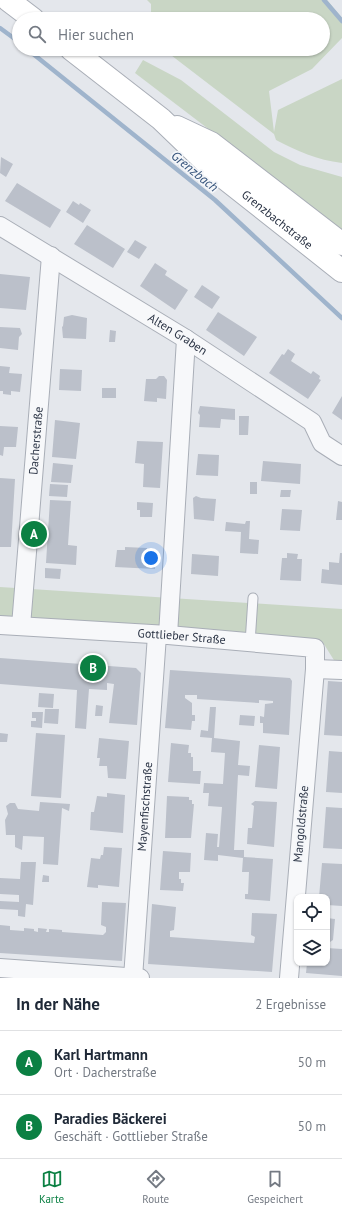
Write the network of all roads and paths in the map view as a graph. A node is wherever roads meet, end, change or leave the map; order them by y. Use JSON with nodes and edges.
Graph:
{"nodes":[{"id":1,"x":8,"y":0,"type":"edge"},
{"id":2,"x":24,"y":12,"type":"edge"},
{"id":3,"x":81,"y":56,"type":"edge"},
{"id":4,"x":161,"y":119,"type":"junction"},
{"id":5,"x":0,"y":226,"type":"edge"},
{"id":6,"x":342,"y":244,"type":"edge"},
{"id":7,"x":52,"y":256,"type":"junction"},
{"id":8,"x":342,"y":271,"type":"edge"},
{"id":9,"x":186,"y":339,"type":"junction"},
{"id":10,"x":342,"y":456,"type":"edge"},
{"id":11,"x":253,"y":598,"type":"dead end"},
{"id":12,"x":0,"y":625,"type":"edge"},
{"id":13,"x":21,"y":626,"type":"junction"},
{"id":14,"x":162,"y":635,"type":"junction"},
{"id":15,"x":250,"y":643,"type":"junction"},
{"id":16,"x":315,"y":669,"type":"junction"},
{"id":17,"x":342,"y":670,"type":"edge"},
{"id":18,"x":0,"y":968,"type":"edge"},
{"id":19,"x":110,"y":977,"type":"edge"},
{"id":20,"x":134,"y":978,"type":"edge"},
{"id":21,"x":140,"y":978,"type":"edge"},
{"id":22,"x":288,"y":978,"type":"edge"}],
"edges":[{"from":1,"to":2,"type":"street"},
{"from":3,"to":4,"type":"street","name":"Grenzbachstraße"},
{"from":4,"to":6,"type":"street","name":"Grenzbachstraße"},
{"from":4,"to":8,"type":"street","name":"Grenzbachstraße"},
{"from":5,"to":7,"type":"street","name":"Alten Graben"},
{"from":7,"to":9,"type":"street","name":"Alten Graben"},
{"from":7,"to":13,"type":"street","name":"Dacherstraße"},
{"from":9,"to":10,"type":"street","name":"Alten Graben"},
{"from":9,"to":14,"type":"street","name":"Mayenfischstraße"},
{"from":11,"to":15,"type":"lane"},
{"from":12,"to":13,"type":"street","name":"Gottlieber Straße"},
{"from":13,"to":14,"type":"street","name":"Gottlieber Straße"},
{"from":14,"to":15,"type":"street","name":"Gottlieber Straße"},
{"from":14,"to":20,"type":"street","name":"Mayenfischstraße"},
{"from":15,"to":16,"type":"street","name":"Gottlieber Straße"},
{"from":16,"to":17,"type":"street"},
{"from":16,"to":22,"type":"street","name":"Mangoldstraße"},
{"from":18,"to":19,"type":"street"},
{"from":19,"to":20,"type":"street"},
{"from":20,"to":21,"type":"street"}]}
